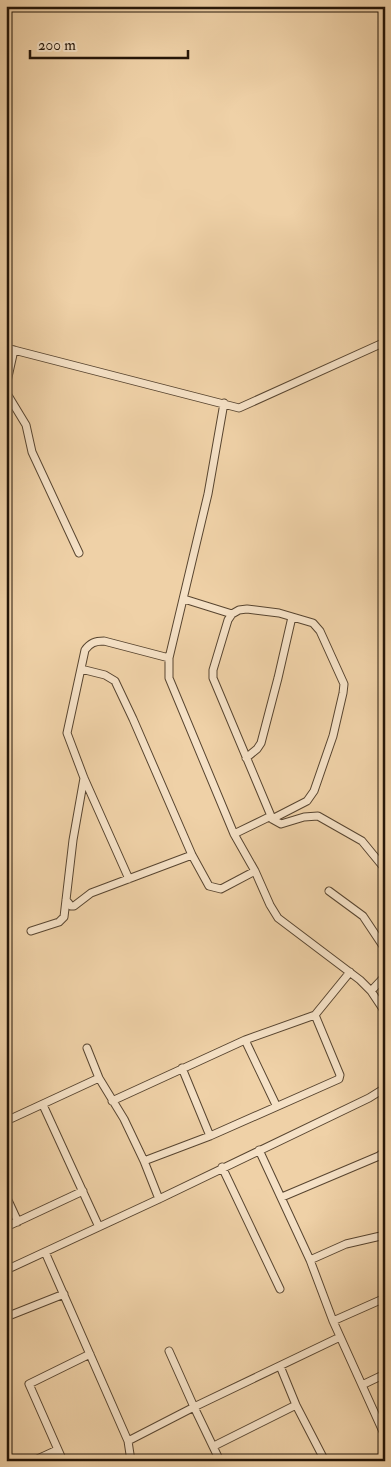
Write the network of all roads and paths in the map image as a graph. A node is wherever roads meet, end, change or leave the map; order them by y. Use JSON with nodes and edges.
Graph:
{"nodes":[{"id":1,"x":385,"y":342,"type":"edge"},
{"id":2,"x":10,"y":349,"type":"edge"},
{"id":3,"x":6,"y":386,"type":"edge"},
{"id":4,"x":6,"y":392,"type":"edge"},
{"id":5,"x":224,"y":404,"type":"junction"},
{"id":6,"x":79,"y":553,"type":"dead end"},
{"id":7,"x":184,"y":599,"type":"junction"},
{"id":8,"x":232,"y":614,"type":"junction"},
{"id":9,"x":292,"y":617,"type":"junction"},
{"id":10,"x":170,"y":658,"type":"junction"},
{"id":11,"x":81,"y":669,"type":"junction"},
{"id":12,"x":246,"y":758,"type":"junction"},
{"id":13,"x":84,"y":778,"type":"junction"},
{"id":14,"x":271,"y":817,"type":"junction"},
{"id":15,"x":234,"y":834,"type":"junction"},
{"id":16,"x":192,"y":855,"type":"junction"},
{"id":17,"x":385,"y":869,"type":"edge"},
{"id":18,"x":255,"y":871,"type":"junction"},
{"id":19,"x":129,"y":879,"type":"junction"},
{"id":20,"x":329,"y":891,"type":"dead end"},
{"id":21,"x":66,"y":900,"type":"junction"},
{"id":22,"x":31,"y":932,"type":"dead end"},
{"id":23,"x":385,"y":949,"type":"edge"},
{"id":24,"x":350,"y":972,"type":"junction"},
{"id":25,"x":385,"y":976,"type":"edge"},
{"id":26,"x":370,"y":991,"type":"junction"},
{"id":27,"x":385,"y":1012,"type":"edge"},
{"id":28,"x":315,"y":1015,"type":"junction"},
{"id":29,"x":246,"y":1040,"type":"junction"},
{"id":30,"x":87,"y":1048,"type":"dead end"},
{"id":31,"x":182,"y":1068,"type":"junction"},
{"id":32,"x":100,"y":1078,"type":"junction"},
{"id":33,"x":385,"y":1088,"type":"edge"},
{"id":34,"x":112,"y":1101,"type":"junction"},
{"id":35,"x":43,"y":1105,"type":"junction"},
{"id":36,"x":276,"y":1105,"type":"junction"},
{"id":37,"x":6,"y":1122,"type":"edge"},
{"id":38,"x":210,"y":1136,"type":"junction"},
{"id":39,"x":259,"y":1150,"type":"junction"},
{"id":40,"x":383,"y":1155,"type":"edge"},
{"id":41,"x":144,"y":1161,"type":"junction"},
{"id":42,"x":222,"y":1168,"type":"junction"},
{"id":43,"x":83,"y":1191,"type":"junction"},
{"id":44,"x":6,"y":1196,"type":"edge"},
{"id":45,"x":282,"y":1197,"type":"junction"},
{"id":46,"x":159,"y":1200,"type":"junction"},
{"id":47,"x":18,"y":1222,"type":"junction"},
{"id":48,"x":6,"y":1226,"type":"edge"},
{"id":49,"x":99,"y":1227,"type":"junction"},
{"id":50,"x":385,"y":1235,"type":"edge"},
{"id":51,"x":45,"y":1252,"type":"junction"},
{"id":52,"x":310,"y":1260,"type":"junction"},
{"id":53,"x":6,"y":1270,"type":"edge"},
{"id":54,"x":280,"y":1289,"type":"dead end"},
{"id":55,"x":64,"y":1294,"type":"junction"},
{"id":56,"x":385,"y":1298,"type":"edge"},
{"id":57,"x":6,"y":1317,"type":"edge"},
{"id":58,"x":333,"y":1321,"type":"junction"},
{"id":59,"x":340,"y":1337,"type":"junction"},
{"id":60,"x":169,"y":1351,"type":"dead end"},
{"id":61,"x":90,"y":1354,"type":"junction"},
{"id":62,"x":280,"y":1366,"type":"junction"},
{"id":63,"x":385,"y":1374,"type":"edge"},
{"id":64,"x":362,"y":1385,"type":"junction"},
{"id":65,"x":296,"y":1405,"type":"junction"},
{"id":66,"x":194,"y":1407,"type":"junction"},
{"id":67,"x":385,"y":1436,"type":"edge"},
{"id":68,"x":128,"y":1441,"type":"junction"},
{"id":69,"x":214,"y":1446,"type":"junction"},
{"id":70,"x":57,"y":1450,"type":"junction"},
{"id":71,"x":34,"y":1461,"type":"edge"},
{"id":72,"x":63,"y":1461,"type":"edge"},
{"id":73,"x":131,"y":1461,"type":"edge"},
{"id":74,"x":220,"y":1461,"type":"edge"},
{"id":75,"x":325,"y":1461,"type":"edge"}],
"edges":[{"from":1,"to":5,"type":"street"},
{"from":2,"to":3,"type":"street"},
{"from":2,"to":5,"type":"street"},
{"from":4,"to":6,"type":"street"},
{"from":5,"to":7,"type":"street"},
{"from":7,"to":8,"type":"street"},
{"from":7,"to":10,"type":"street"},
{"from":8,"to":9,"type":"street"},
{"from":8,"to":12,"type":"street"},
{"from":9,"to":12,"type":"street"},
{"from":9,"to":14,"type":"street"},
{"from":10,"to":11,"type":"street"},
{"from":10,"to":15,"type":"street"},
{"from":11,"to":13,"type":"street"},
{"from":11,"to":16,"type":"street"},
{"from":12,"to":14,"type":"street"},
{"from":13,"to":19,"type":"street"},
{"from":13,"to":21,"type":"street"},
{"from":14,"to":15,"type":"street"},
{"from":14,"to":17,"type":"street"},
{"from":15,"to":18,"type":"street"},
{"from":16,"to":18,"type":"street"},
{"from":16,"to":19,"type":"street"},
{"from":18,"to":24,"type":"street"},
{"from":19,"to":21,"type":"street"},
{"from":20,"to":23,"type":"street"},
{"from":21,"to":22,"type":"street"},
{"from":24,"to":26,"type":"street"},
{"from":24,"to":28,"type":"street"},
{"from":25,"to":26,"type":"street"},
{"from":26,"to":27,"type":"street"},
{"from":28,"to":29,"type":"street"},
{"from":28,"to":36,"type":"street"},
{"from":29,"to":31,"type":"street"},
{"from":29,"to":36,"type":"street"},
{"from":30,"to":32,"type":"street"},
{"from":31,"to":34,"type":"street"},
{"from":31,"to":38,"type":"street"},
{"from":32,"to":34,"type":"street"},
{"from":32,"to":35,"type":"street"},
{"from":33,"to":39,"type":"street"},
{"from":34,"to":41,"type":"street"},
{"from":35,"to":37,"type":"street"},
{"from":35,"to":43,"type":"street"},
{"from":36,"to":38,"type":"street"},
{"from":38,"to":41,"type":"street"},
{"from":39,"to":42,"type":"street"},
{"from":39,"to":45,"type":"street"},
{"from":40,"to":45,"type":"street"},
{"from":41,"to":46,"type":"street"},
{"from":42,"to":46,"type":"street"},
{"from":42,"to":54,"type":"street"},
{"from":43,"to":47,"type":"street"},
{"from":43,"to":49,"type":"street"},
{"from":44,"to":47,"type":"street"},
{"from":45,"to":52,"type":"street"},
{"from":46,"to":49,"type":"street"},
{"from":47,"to":48,"type":"street"},
{"from":49,"to":51,"type":"street"},
{"from":50,"to":52,"type":"street"},
{"from":51,"to":53,"type":"street"},
{"from":51,"to":55,"type":"street"},
{"from":52,"to":58,"type":"street"},
{"from":55,"to":57,"type":"street"},
{"from":55,"to":61,"type":"street"},
{"from":56,"to":58,"type":"street"},
{"from":58,"to":59,"type":"street"},
{"from":59,"to":62,"type":"street"},
{"from":59,"to":64,"type":"street"},
{"from":60,"to":66,"type":"street"},
{"from":61,"to":68,"type":"street"},
{"from":61,"to":70,"type":"street"},
{"from":62,"to":65,"type":"street"},
{"from":62,"to":66,"type":"street"},
{"from":63,"to":64,"type":"street"},
{"from":64,"to":67,"type":"street"},
{"from":65,"to":69,"type":"street"},
{"from":65,"to":75,"type":"street"},
{"from":66,"to":68,"type":"street"},
{"from":66,"to":69,"type":"street"},
{"from":68,"to":73,"type":"street"},
{"from":69,"to":74,"type":"street"},
{"from":70,"to":71,"type":"street"},
{"from":70,"to":72,"type":"street"}]}
